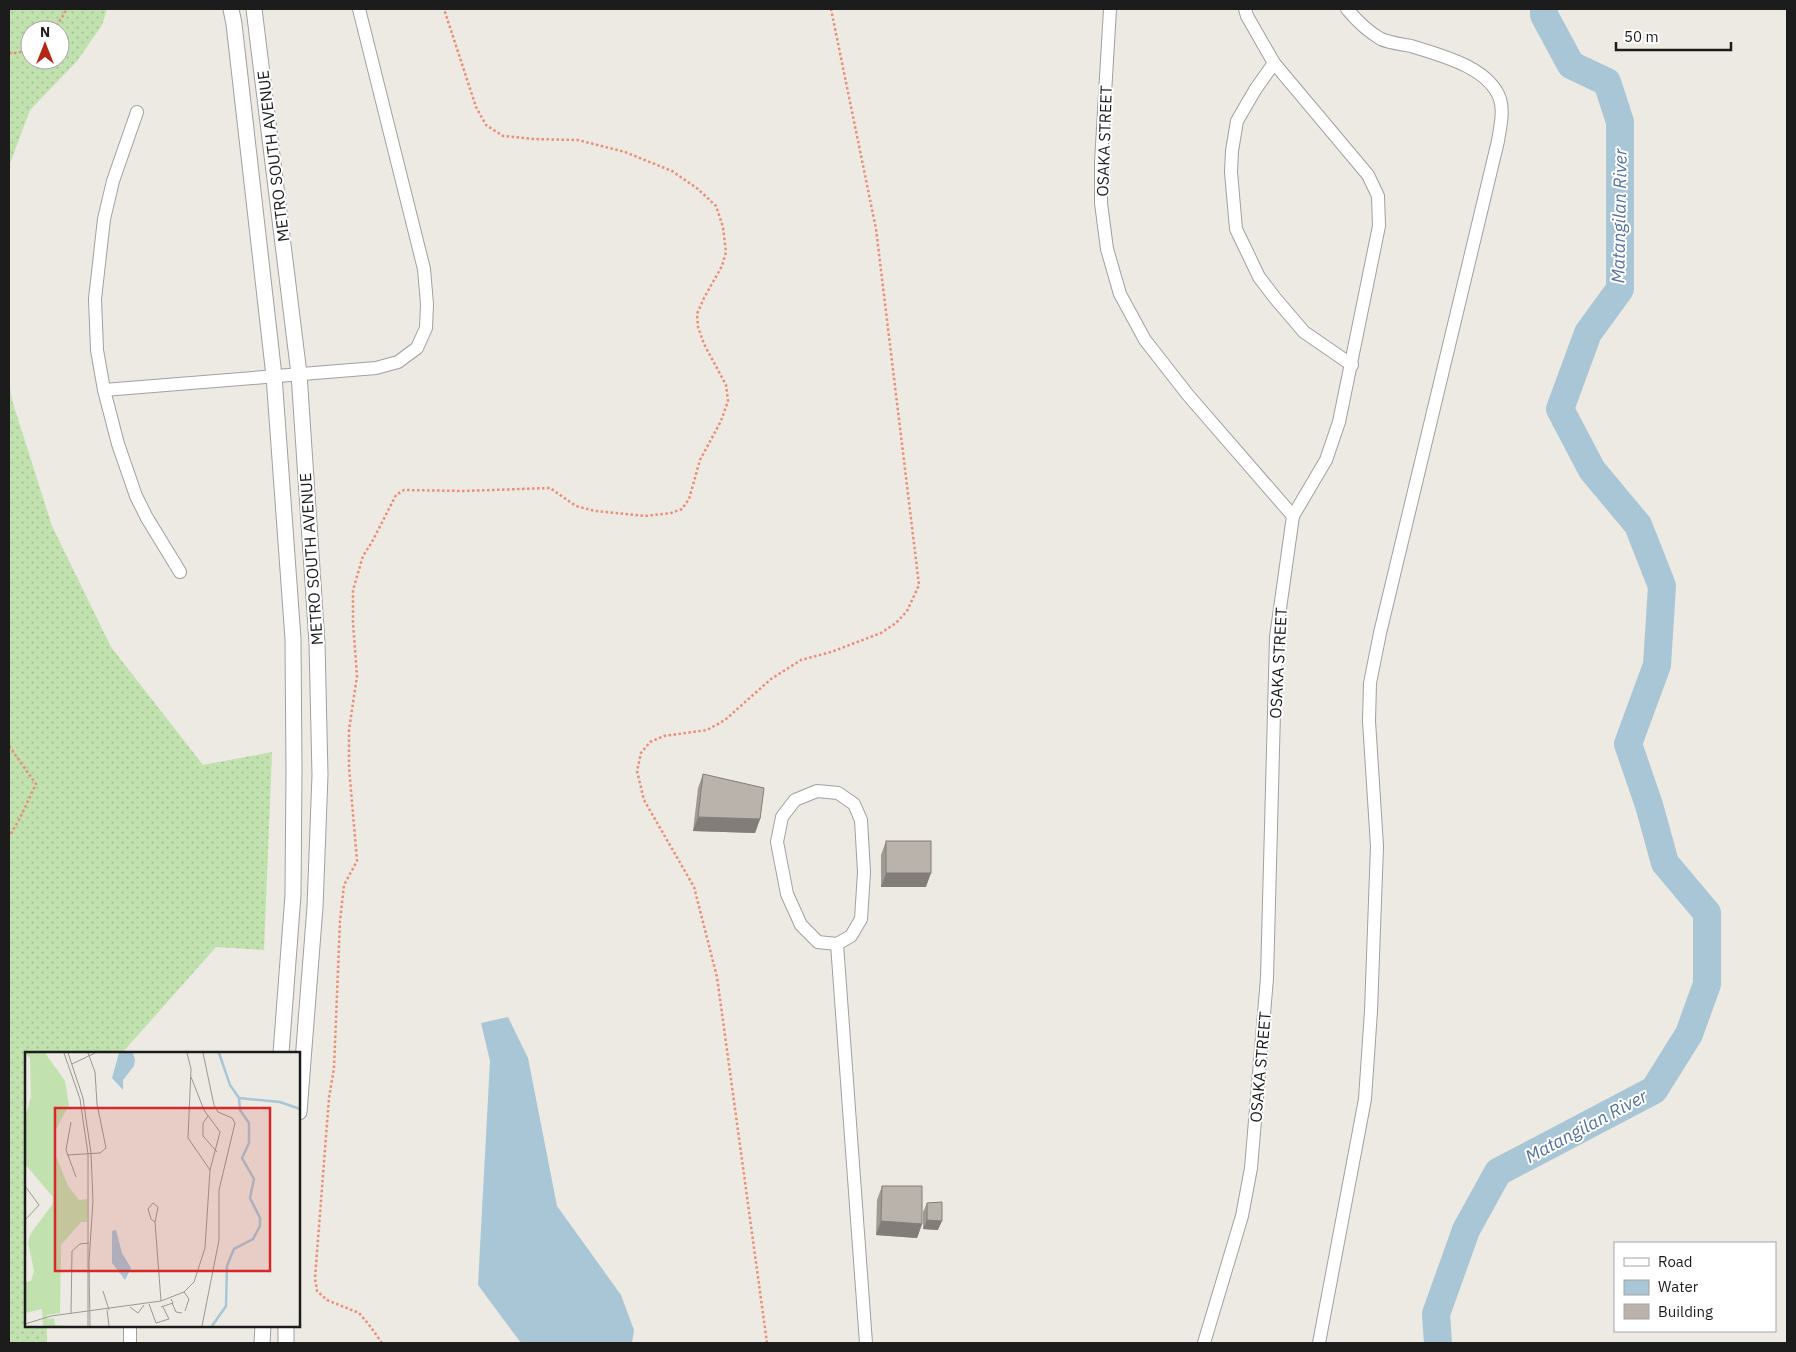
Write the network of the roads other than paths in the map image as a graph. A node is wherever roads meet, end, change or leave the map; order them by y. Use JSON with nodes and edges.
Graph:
{"nodes":[{"id":1,"x":231,"y":9,"type":"edge"},
{"id":2,"x":254,"y":9,"type":"edge"},
{"id":3,"x":359,"y":9,"type":"edge"},
{"id":4,"x":1110,"y":9,"type":"edge"},
{"id":5,"x":1245,"y":9,"type":"edge"},
{"id":6,"x":1347,"y":9,"type":"edge"},
{"id":7,"x":1274,"y":63,"type":"junction"},
{"id":8,"x":137,"y":112,"type":"dead end"},
{"id":9,"x":1352,"y":365,"type":"junction"},
{"id":10,"x":299,"y":374,"type":"junction"},
{"id":11,"x":274,"y":376,"type":"junction"},
{"id":12,"x":104,"y":390,"type":"junction"},
{"id":13,"x":1293,"y":516,"type":"junction"},
{"id":14,"x":180,"y":572,"type":"dead end"},
{"id":15,"x":837,"y":944,"type":"junction"},
{"id":16,"x":280,"y":1052,"type":"edge"},
{"id":17,"x":300,"y":1099,"type":"edge"},
{"id":18,"x":130,"y":1327,"type":"edge"},
{"id":19,"x":263,"y":1327,"type":"edge"},
{"id":20,"x":286,"y":1327,"type":"edge"},
{"id":21,"x":130,"y":1343,"type":"edge"},
{"id":22,"x":262,"y":1343,"type":"edge"},
{"id":23,"x":286,"y":1343,"type":"edge"},
{"id":24,"x":866,"y":1343,"type":"edge"},
{"id":25,"x":1204,"y":1343,"type":"edge"},
{"id":26,"x":1319,"y":1343,"type":"edge"}],
"edges":[{"from":1,"to":11,"type":"street","name":"METRO SOUTH AVENUE"},
{"from":2,"to":10,"type":"street","name":"METRO SOUTH AVENUE"},
{"from":3,"to":10,"type":"street"},
{"from":4,"to":13,"type":"street","name":"OSAKA STREET"},
{"from":5,"to":7,"type":"street"},
{"from":6,"to":26,"type":"street"},
{"from":7,"to":9,"type":"street"},
{"from":7,"to":9,"type":"street"},
{"from":8,"to":12,"type":"street"},
{"from":9,"to":13,"type":"street"},
{"from":10,"to":11,"type":"street"},
{"from":10,"to":17,"type":"street","name":"METRO SOUTH AVENUE"},
{"from":11,"to":12,"type":"street"},
{"from":11,"to":16,"type":"street","name":"METRO SOUTH AVENUE"},
{"from":12,"to":14,"type":"street"},
{"from":13,"to":25,"type":"street","name":"OSAKA STREET"},
{"from":15,"to":15,"type":"street"},
{"from":15,"to":24,"type":"street"},
{"from":18,"to":21,"type":"street"},
{"from":19,"to":22,"type":"street"},
{"from":20,"to":23,"type":"street"}]}
